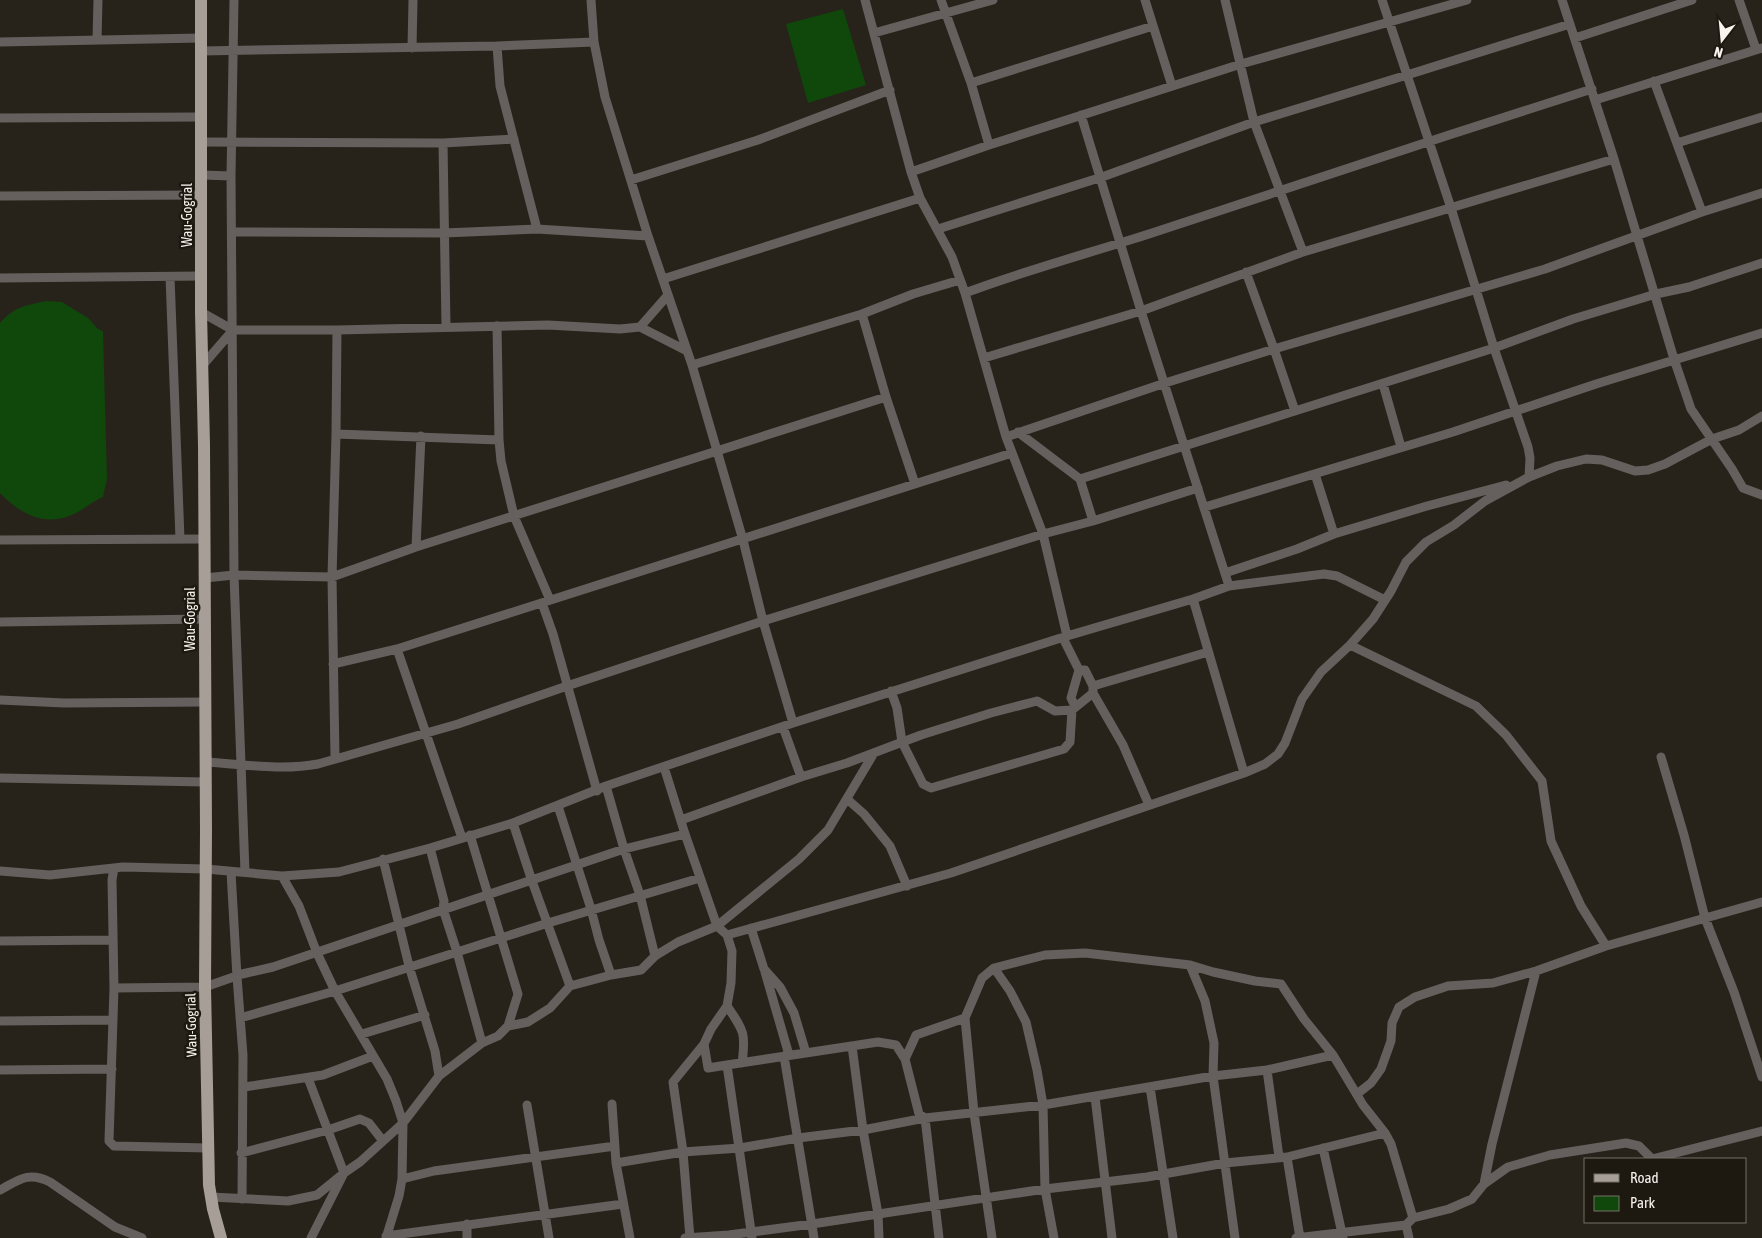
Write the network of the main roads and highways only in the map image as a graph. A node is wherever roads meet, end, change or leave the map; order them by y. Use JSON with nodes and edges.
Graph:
{"nodes":[{"id":1,"x":201,"y":0,"type":"edge"},
{"id":2,"x":221,"y":1238,"type":"edge"}],
"edges":[{"from":1,"to":2,"type":"main road","name":"Wau-Gogrial"}]}
